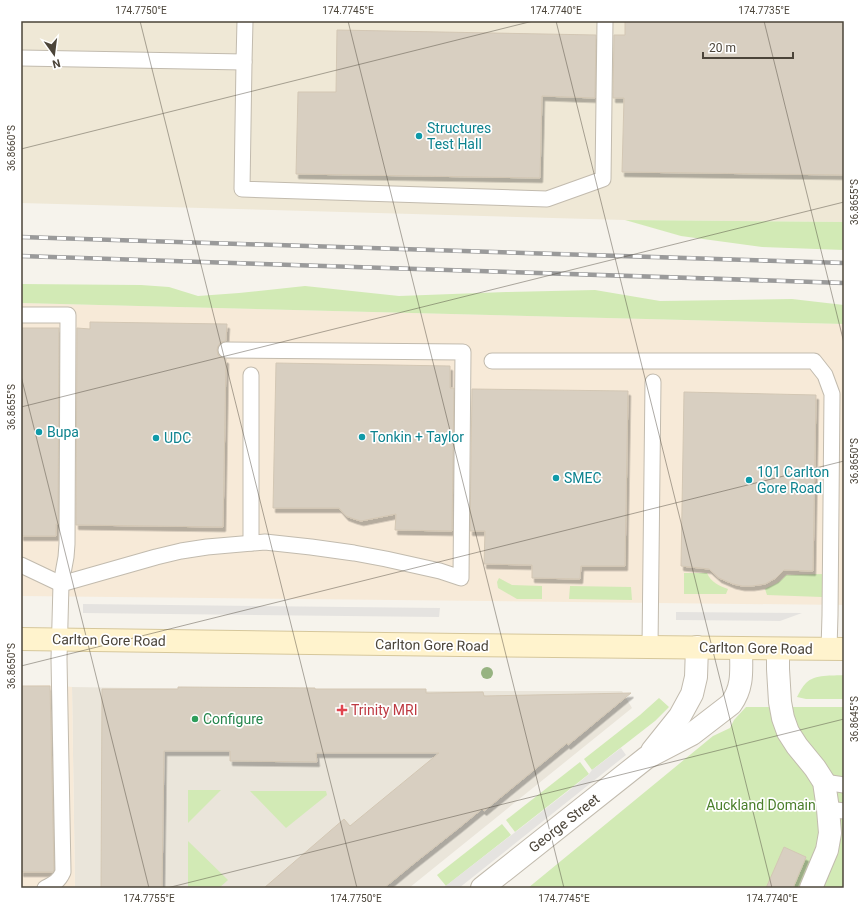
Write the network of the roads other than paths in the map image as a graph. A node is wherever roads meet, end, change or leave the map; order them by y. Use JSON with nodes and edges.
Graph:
{"nodes":[{"id":1,"x":245,"y":21,"type":"edge"},
{"id":2,"x":605,"y":21,"type":"edge"},
{"id":3,"x":21,"y":58,"type":"edge"},
{"id":4,"x":244,"y":62,"type":"junction"},
{"id":5,"x":21,"y":314,"type":"edge"},
{"id":6,"x":226,"y":350,"type":"dead end"},
{"id":7,"x":492,"y":361,"type":"dead end"},
{"id":8,"x":251,"y":375,"type":"dead end"},
{"id":9,"x":653,"y":382,"type":"dead end"},
{"id":10,"x":251,"y":543,"type":"junction"},
{"id":11,"x":21,"y":565,"type":"edge"},
{"id":12,"x":61,"y":584,"type":"junction"},
{"id":13,"x":21,"y":639,"type":"edge"},
{"id":14,"x":60,"y":640,"type":"junction"},
{"id":15,"x":650,"y":647,"type":"junction"},
{"id":16,"x":697,"y":647,"type":"junction"},
{"id":17,"x":741,"y":648,"type":"junction"},
{"id":18,"x":778,"y":649,"type":"junction"},
{"id":19,"x":837,"y":649,"type":"edge"},
{"id":20,"x":646,"y":758,"type":"junction"},
{"id":21,"x":834,"y":783,"type":"edge"},
{"id":22,"x":836,"y":810,"type":"edge"},
{"id":23,"x":45,"y":888,"type":"edge"},
{"id":24,"x":482,"y":888,"type":"edge"},
{"id":25,"x":810,"y":888,"type":"edge"}],
"edges":[{"from":1,"to":4,"type":"lane"},
{"from":2,"to":4,"type":"lane"},
{"from":3,"to":4,"type":"lane"},
{"from":5,"to":12,"type":"lane"},
{"from":6,"to":10,"type":"lane"},
{"from":7,"to":19,"type":"lane"},
{"from":8,"to":10,"type":"lane"},
{"from":9,"to":15,"type":"lane"},
{"from":10,"to":12,"type":"lane"},
{"from":11,"to":12,"type":"lane"},
{"from":12,"to":14,"type":"lane"},
{"from":13,"to":14,"type":"main road","name":"Carlton Gore Road"},
{"from":14,"to":15,"type":"main road","name":"Carlton Gore Road"},
{"from":14,"to":23,"type":"lane"},
{"from":15,"to":16,"type":"main road","name":"Carlton Gore Road"},
{"from":16,"to":17,"type":"main road","name":"Carlton Gore Road"},
{"from":16,"to":20,"type":"street","name":"George Street"},
{"from":17,"to":18,"type":"main road","name":"Carlton Gore Road"},
{"from":17,"to":20,"type":"street","name":"George Street"},
{"from":18,"to":19,"type":"main road","name":"Carlton Gore Road"},
{"from":18,"to":21,"type":"street"},
{"from":20,"to":24,"type":"street","name":"George Street"},
{"from":21,"to":22,"type":"street"},
{"from":22,"to":25,"type":"street"}]}
